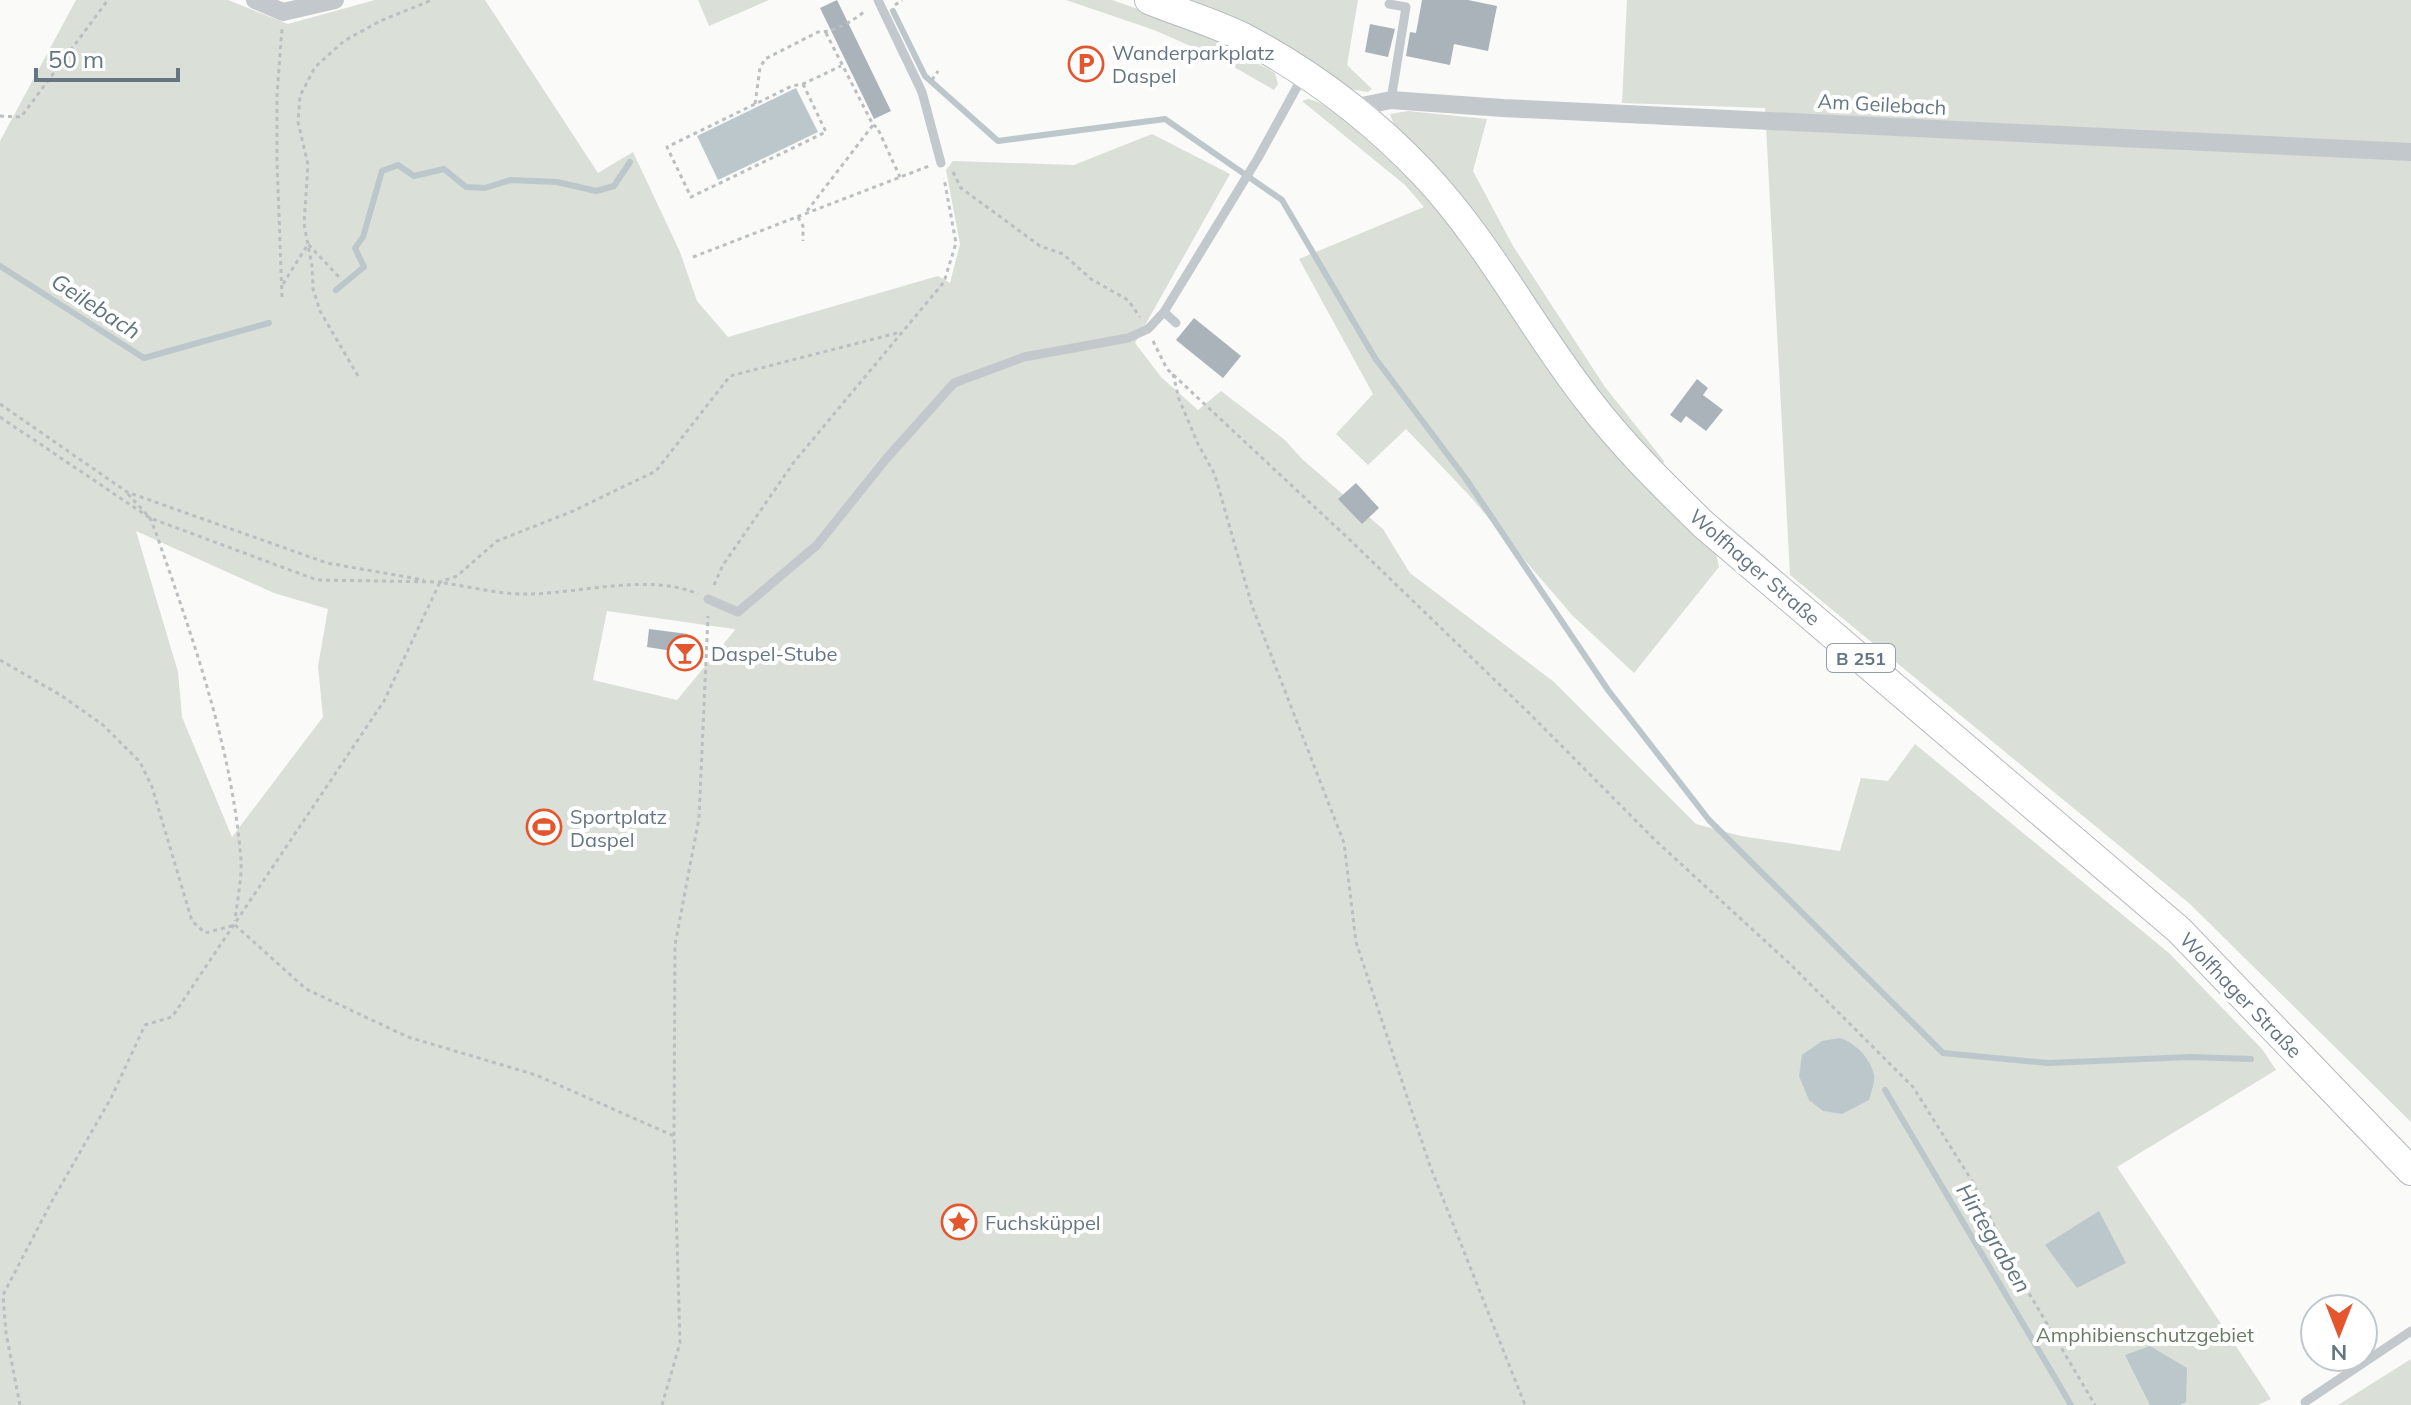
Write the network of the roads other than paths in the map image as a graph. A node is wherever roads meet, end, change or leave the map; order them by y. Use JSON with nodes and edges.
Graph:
{"nodes":[{"id":1,"x":255,"y":0,"type":"edge"},
{"id":2,"x":335,"y":0,"type":"edge"},
{"id":3,"x":878,"y":0,"type":"edge"},
{"id":4,"x":1149,"y":0,"type":"edge"},
{"id":5,"x":1389,"y":4,"type":"dead end"},
{"id":6,"x":1304,"y":73,"type":"junction"},
{"id":7,"x":1391,"y":100,"type":"junction"},
{"id":8,"x":1352,"y":108,"type":"junction"},
{"id":9,"x":2411,"y":152,"type":"edge"},
{"id":10,"x":941,"y":163,"type":"road end"},
{"id":11,"x":1164,"y":312,"type":"junction"},
{"id":12,"x":1176,"y":323,"type":"dead end"},
{"id":13,"x":708,"y":599,"type":"road end"},
{"id":14,"x":2411,"y":1171,"type":"edge"},
{"id":15,"x":2411,"y":1331,"type":"edge"},
{"id":16,"x":2305,"y":1402,"type":"dead end"}],
"edges":[{"from":1,"to":2,"type":"street"},
{"from":3,"to":10,"type":"lane"},
{"from":4,"to":6,"type":"main road","name":"Wolfhager Straße","number":"B 251"},
{"from":5,"to":7,"type":"lane"},
{"from":6,"to":8,"type":"main road","name":"Wolfhager Straße","number":"B 251"},
{"from":6,"to":11,"type":"lane"},
{"from":7,"to":8,"type":"street","name":"Am Geilebach"},
{"from":7,"to":9,"type":"street","name":"Am Geilebach"},
{"from":8,"to":14,"type":"main road","name":"Wolfhager Straße","number":"B 251"},
{"from":11,"to":12,"type":"lane"},
{"from":11,"to":13,"type":"lane"},
{"from":15,"to":16,"type":"lane"}]}
